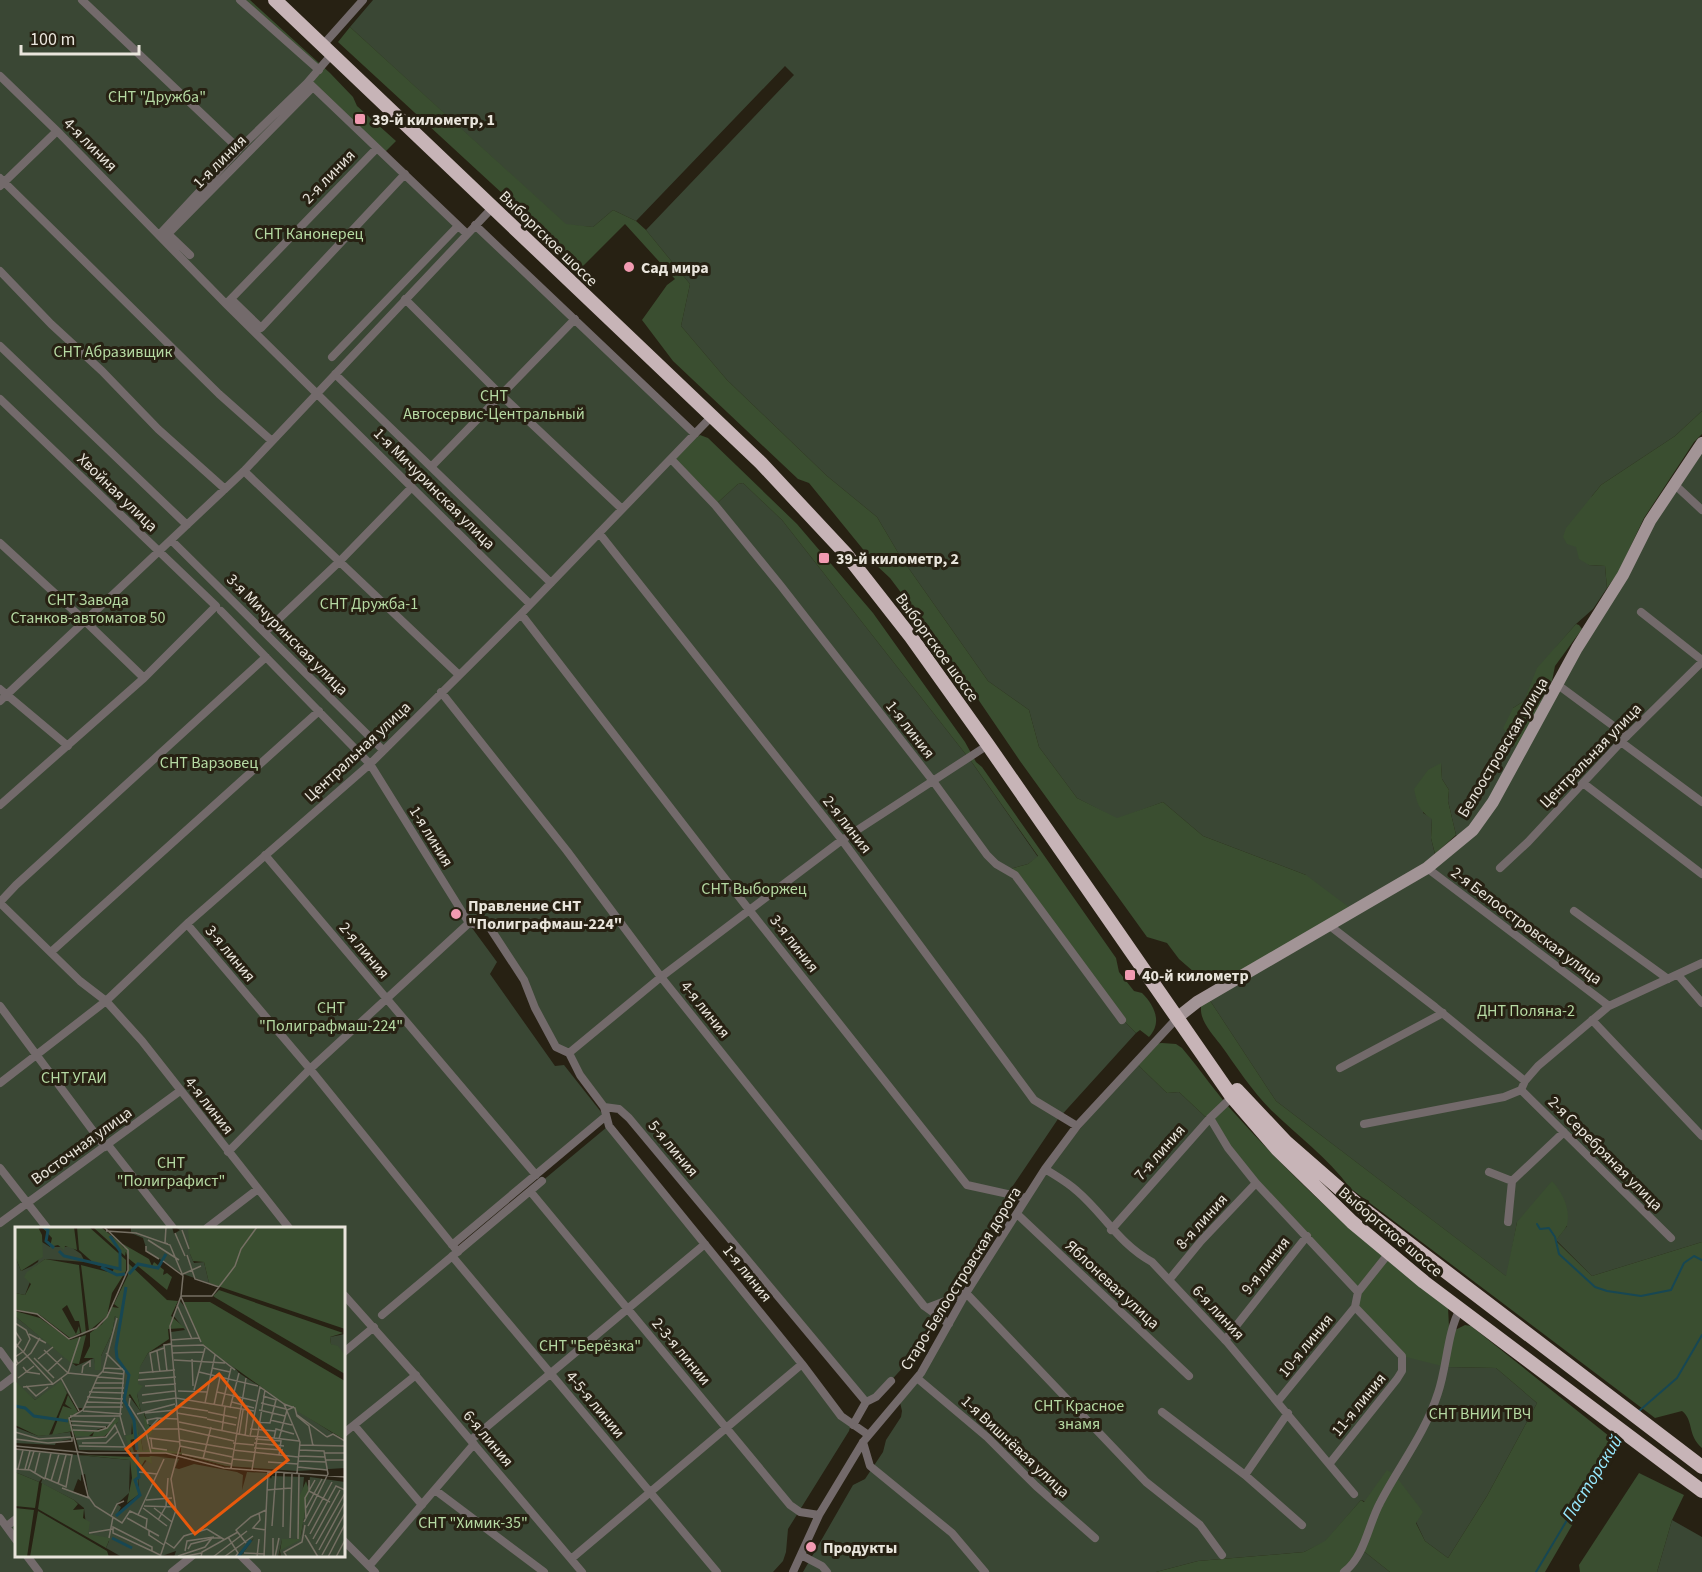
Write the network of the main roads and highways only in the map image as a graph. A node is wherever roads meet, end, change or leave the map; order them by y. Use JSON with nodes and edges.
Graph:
{"nodes":[{"id":1,"x":275,"y":0,"type":"edge"},
{"id":2,"x":1198,"y":1046,"type":"junction"},
{"id":3,"x":1702,"y":1467,"type":"edge"},
{"id":4,"x":1702,"y":1491,"type":"edge"}],
"edges":[{"from":1,"to":2,"type":"main road","name":"Выборгское шоссе"},
{"from":2,"to":3,"type":"main road","name":"Выборгское шоссе"},
{"from":2,"to":4,"type":"main road","name":"Выборгское шоссе"}]}
